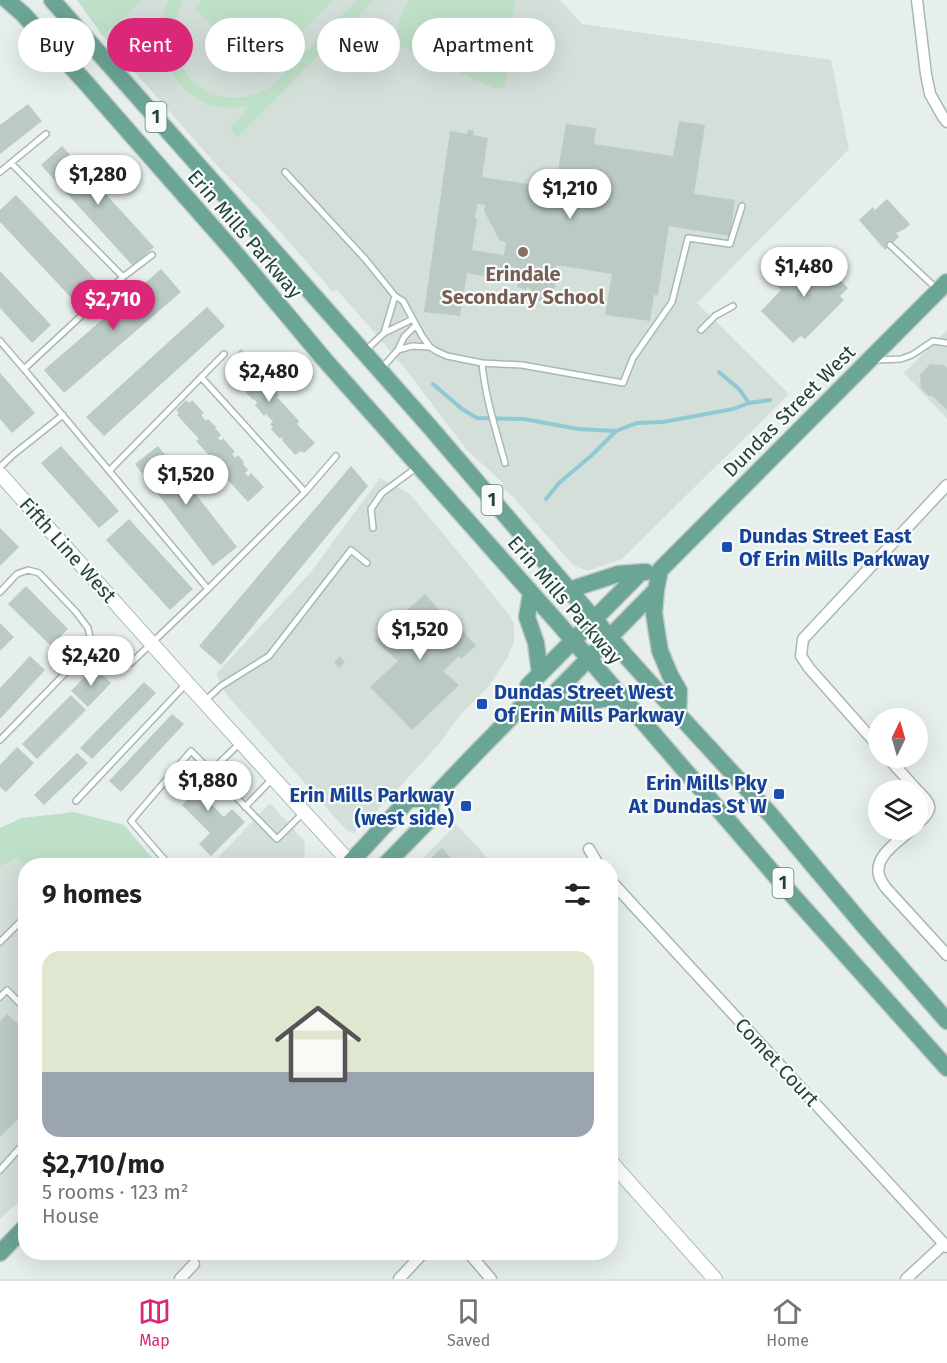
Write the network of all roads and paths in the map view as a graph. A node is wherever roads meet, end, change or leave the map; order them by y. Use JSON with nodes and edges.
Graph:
{"nodes":[{"id":1,"x":7,"y":0,"type":"edge"},
{"id":2,"x":52,"y":0,"type":"edge"},
{"id":3,"x":917,"y":0,"type":"edge"},
{"id":4,"x":947,"y":122,"type":"edge"},
{"id":5,"x":46,"y":134,"type":"dead end"},
{"id":6,"x":12,"y":163,"type":"junction"},
{"id":7,"x":0,"y":172,"type":"edge"},
{"id":8,"x":285,"y":172,"type":"dead end"},
{"id":9,"x":742,"y":206,"type":"dead end"},
{"id":10,"x":890,"y":245,"type":"dead end"},
{"id":11,"x":152,"y":255,"type":"dead end"},
{"id":12,"x":123,"y":277,"type":"junction"},
{"id":13,"x":943,"y":286,"type":"edge"},
{"id":14,"x":396,"y":296,"type":"junction"},
{"id":15,"x":734,"y":306,"type":"dead end"},
{"id":16,"x":412,"y":319,"type":"junction"},
{"id":17,"x":416,"y":325,"type":"junction"},
{"id":18,"x":701,"y":330,"type":"dead end"},
{"id":19,"x":384,"y":333,"type":"junction"},
{"id":20,"x":0,"y":341,"type":"edge"},
{"id":21,"x":947,"y":343,"type":"edge"},
{"id":22,"x":430,"y":347,"type":"junction"},
{"id":23,"x":398,"y":350,"type":"junction"},
{"id":24,"x":363,"y":352,"type":"junction"},
{"id":25,"x":224,"y":354,"type":"dead end"},
{"id":26,"x":869,"y":360,"type":"junction"},
{"id":27,"x":482,"y":363,"type":"junction"},
{"id":28,"x":24,"y":369,"type":"junction"},
{"id":29,"x":380,"y":370,"type":"junction"},
{"id":30,"x":201,"y":377,"type":"junction"},
{"id":31,"x":63,"y":415,"type":"junction"},
{"id":32,"x":336,"y":456,"type":"dead end"},
{"id":33,"x":505,"y":464,"type":"dead end"},
{"id":34,"x":420,"y":465,"type":"junction"},
{"id":35,"x":0,"y":467,"type":"edge"},
{"id":36,"x":110,"y":470,"type":"junction"},
{"id":37,"x":0,"y":474,"type":"edge"},
{"id":38,"x":947,"y":485,"type":"edge"},
{"id":39,"x":305,"y":492,"type":"junction"},
{"id":40,"x":373,"y":528,"type":"dead end"},
{"id":41,"x":367,"y":563,"type":"dead end"},
{"id":42,"x":660,"y":570,"type":"junction"},
{"id":43,"x":641,"y":572,"type":"junction"},
{"id":44,"x":208,"y":589,"type":"junction"},
{"id":45,"x":569,"y":590,"type":"junction"},
{"id":46,"x":657,"y":590,"type":"junction"},
{"id":47,"x":0,"y":592,"type":"edge"},
{"id":48,"x":531,"y":593,"type":"junction"},
{"id":49,"x":594,"y":619,"type":"junction"},
{"id":50,"x":609,"y":637,"type":"junction"},
{"id":51,"x":574,"y":640,"type":"junction"},
{"id":52,"x":152,"y":644,"type":"junction"},
{"id":53,"x":93,"y":651,"type":"junction"},
{"id":54,"x":589,"y":658,"type":"junction"},
{"id":55,"x":540,"y":674,"type":"junction"},
{"id":56,"x":187,"y":683,"type":"junction"},
{"id":57,"x":621,"y":696,"type":"junction"},
{"id":58,"x":527,"y":701,"type":"junction"},
{"id":59,"x":204,"y":702,"type":"junction"},
{"id":60,"x":546,"y":702,"type":"junction"},
{"id":61,"x":678,"y":714,"type":"junction"},
{"id":62,"x":868,"y":735,"type":"edge"},
{"id":63,"x":0,"y":740,"type":"edge"},
{"id":64,"x":241,"y":743,"type":"junction"},
{"id":65,"x":897,"y":768,"type":"edge"},
{"id":66,"x":211,"y":771,"type":"junction"},
{"id":67,"x":274,"y":778,"type":"junction"},
{"id":68,"x":908,"y":780,"type":"edge"},
{"id":69,"x":432,"y":800,"type":"junction"},
{"id":70,"x":76,"y":801,"type":"dead end"},
{"id":71,"x":245,"y":807,"type":"junction"},
{"id":72,"x":305,"y":811,"type":"junction"},
{"id":73,"x":900,"y":840,"type":"edge"},
{"id":74,"x":589,"y":849,"type":"dead end"},
{"id":75,"x":163,"y":858,"type":"edge"},
{"id":76,"x":345,"y":858,"type":"edge"},
{"id":77,"x":355,"y":858,"type":"edge"},
{"id":78,"x":392,"y":858,"type":"edge"},
{"id":79,"x":594,"y":858,"type":"edge"},
{"id":80,"x":618,"y":889,"type":"edge"},
{"id":81,"x":18,"y":924,"type":"edge"},
{"id":82,"x":0,"y":942,"type":"edge"},
{"id":83,"x":947,"y":954,"type":"edge"},
{"id":84,"x":0,"y":997,"type":"edge"},
{"id":85,"x":18,"y":1002,"type":"edge"},
{"id":86,"x":947,"y":1021,"type":"edge"},
{"id":87,"x":947,"y":1068,"type":"edge"},
{"id":88,"x":18,"y":1150,"type":"edge"},
{"id":89,"x":0,"y":1170,"type":"edge"},
{"id":90,"x":618,"y":1170,"type":"edge"},
{"id":91,"x":18,"y":1234,"type":"edge"},
{"id":92,"x":946,"y":1246,"type":"edge"},
{"id":93,"x":0,"y":1253,"type":"edge"},
{"id":94,"x":417,"y":1260,"type":"edge"},
{"id":95,"x":475,"y":1260,"type":"edge"},
{"id":96,"x":194,"y":1263,"type":"dead end"},
{"id":97,"x":180,"y":1279,"type":"edge"},
{"id":98,"x":399,"y":1279,"type":"edge"},
{"id":99,"x":491,"y":1279,"type":"edge"},
{"id":100,"x":715,"y":1279,"type":"edge"},
{"id":101,"x":906,"y":1279,"type":"edge"}],
"edges":[{"from":1,"to":34,"type":"main road","name":"Erin Mills Parkway","number":"1"},
{"from":2,"to":24,"type":"main road","name":"Erin Mills Parkway","number":"1"},
{"from":3,"to":4,"type":"street"},
{"from":5,"to":6,"type":"lane"},
{"from":6,"to":7,"type":"lane"},
{"from":6,"to":12,"type":"lane"},
{"from":8,"to":14,"type":"lane"},
{"from":9,"to":27,"type":"lane"},
{"from":10,"to":13,"type":"lane"},
{"from":11,"to":12,"type":"lane"},
{"from":12,"to":28,"type":"lane"},
{"from":13,"to":26,"type":"main road","name":"Dundas Street West"},
{"from":14,"to":16,"type":"lane"},
{"from":14,"to":19,"type":"lane"},
{"from":15,"to":18,"type":"lane"},
{"from":16,"to":17,"type":"lane"},
{"from":16,"to":19,"type":"lane"},
{"from":17,"to":22,"type":"lane"},
{"from":17,"to":23,"type":"lane"},
{"from":19,"to":24,"type":"lane"},
{"from":20,"to":28,"type":"lane"},
{"from":21,"to":26,"type":"lane"},
{"from":22,"to":23,"type":"lane"},
{"from":22,"to":27,"type":"lane"},
{"from":23,"to":29,"type":"lane"},
{"from":24,"to":29,"type":"main road","name":"Erin Mills Parkway","number":"1"},
{"from":25,"to":30,"type":"lane"},
{"from":26,"to":42,"type":"main road","name":"Dundas Street West"},
{"from":27,"to":33,"type":"lane"},
{"from":28,"to":31,"type":"lane"},
{"from":29,"to":45,"type":"main road","name":"Erin Mills Parkway","number":"1"},
{"from":30,"to":36,"type":"lane"},
{"from":30,"to":39,"type":"lane"},
{"from":31,"to":35,"type":"lane"},
{"from":31,"to":36,"type":"lane"},
{"from":32,"to":39,"type":"lane"},
{"from":34,"to":40,"type":"lane"},
{"from":34,"to":48,"type":"main road","name":"Erin Mills Parkway","number":"1"},
{"from":36,"to":44,"type":"lane"},
{"from":37,"to":52,"type":"street","name":"Fifth Line West"},
{"from":38,"to":62,"type":"street"},
{"from":39,"to":44,"type":"lane"},
{"from":41,"to":59,"type":"lane"},
{"from":42,"to":43,"type":"main road"},
{"from":42,"to":46,"type":"main road"},
{"from":43,"to":45,"type":"main road"},
{"from":43,"to":49,"type":"main road"},
{"from":44,"to":52,"type":"lane"},
{"from":45,"to":49,"type":"main road","name":"Erin Mills Parkway","number":"1"},
{"from":46,"to":50,"type":"main road"},
{"from":46,"to":61,"type":"main road"},
{"from":47,"to":53,"type":"lane"},
{"from":48,"to":51,"type":"main road","name":"Erin Mills Parkway","number":"1"},
{"from":48,"to":55,"type":"main road"},
{"from":49,"to":50,"type":"main road","name":"Erin Mills Parkway","number":"1"},
{"from":49,"to":51,"type":"main road"},
{"from":50,"to":54,"type":"main road"},
{"from":50,"to":61,"type":"main road","name":"Erin Mills Parkway","number":"1"},
{"from":51,"to":54,"type":"main road","name":"Erin Mills Parkway","number":"1"},
{"from":51,"to":55,"type":"main road"},
{"from":52,"to":53,"type":"lane"},
{"from":52,"to":56,"type":"street","name":"Fifth Line West"},
{"from":53,"to":63,"type":"lane"},
{"from":54,"to":57,"type":"main road","name":"Erin Mills Parkway","number":"1"},
{"from":54,"to":60,"type":"main road"},
{"from":55,"to":58,"type":"main road"},
{"from":56,"to":59,"type":"street","name":"Fifth Line West"},
{"from":56,"to":70,"type":"lane"},
{"from":57,"to":60,"type":"main road"},
{"from":57,"to":87,"type":"main road","name":"Erin Mills Parkway","number":"1"},
{"from":58,"to":60,"type":"main road"},
{"from":58,"to":69,"type":"main road"},
{"from":59,"to":64,"type":"street","name":"Fifth Line West"},
{"from":61,"to":86,"type":"main road","name":"Erin Mills Parkway","number":"1"},
{"from":64,"to":66,"type":"lane"},
{"from":64,"to":67,"type":"street","name":"Fifth Line West"},
{"from":65,"to":68,"type":"street"},
{"from":66,"to":71,"type":"lane"},
{"from":66,"to":75,"type":"lane"},
{"from":67,"to":71,"type":"lane"},
{"from":67,"to":72,"type":"street","name":"Fifth Line West"},
{"from":69,"to":77,"type":"main road"},
{"from":69,"to":78,"type":"main road"},
{"from":71,"to":72,"type":"lane"},
{"from":72,"to":76,"type":"street","name":"Fifth Line West"},
{"from":73,"to":83,"type":"street"},
{"from":74,"to":79,"type":"street"},
{"from":80,"to":92,"type":"street","name":"Comet Court"},
{"from":81,"to":82,"type":"lane"},
{"from":84,"to":85,"type":"lane"},
{"from":88,"to":89,"type":"lane"},
{"from":90,"to":100,"type":"street"},
{"from":91,"to":93,"type":"main road"},
{"from":92,"to":101,"type":"street"},
{"from":94,"to":98,"type":"street"},
{"from":95,"to":99,"type":"street"},
{"from":96,"to":97,"type":"street"}]}
